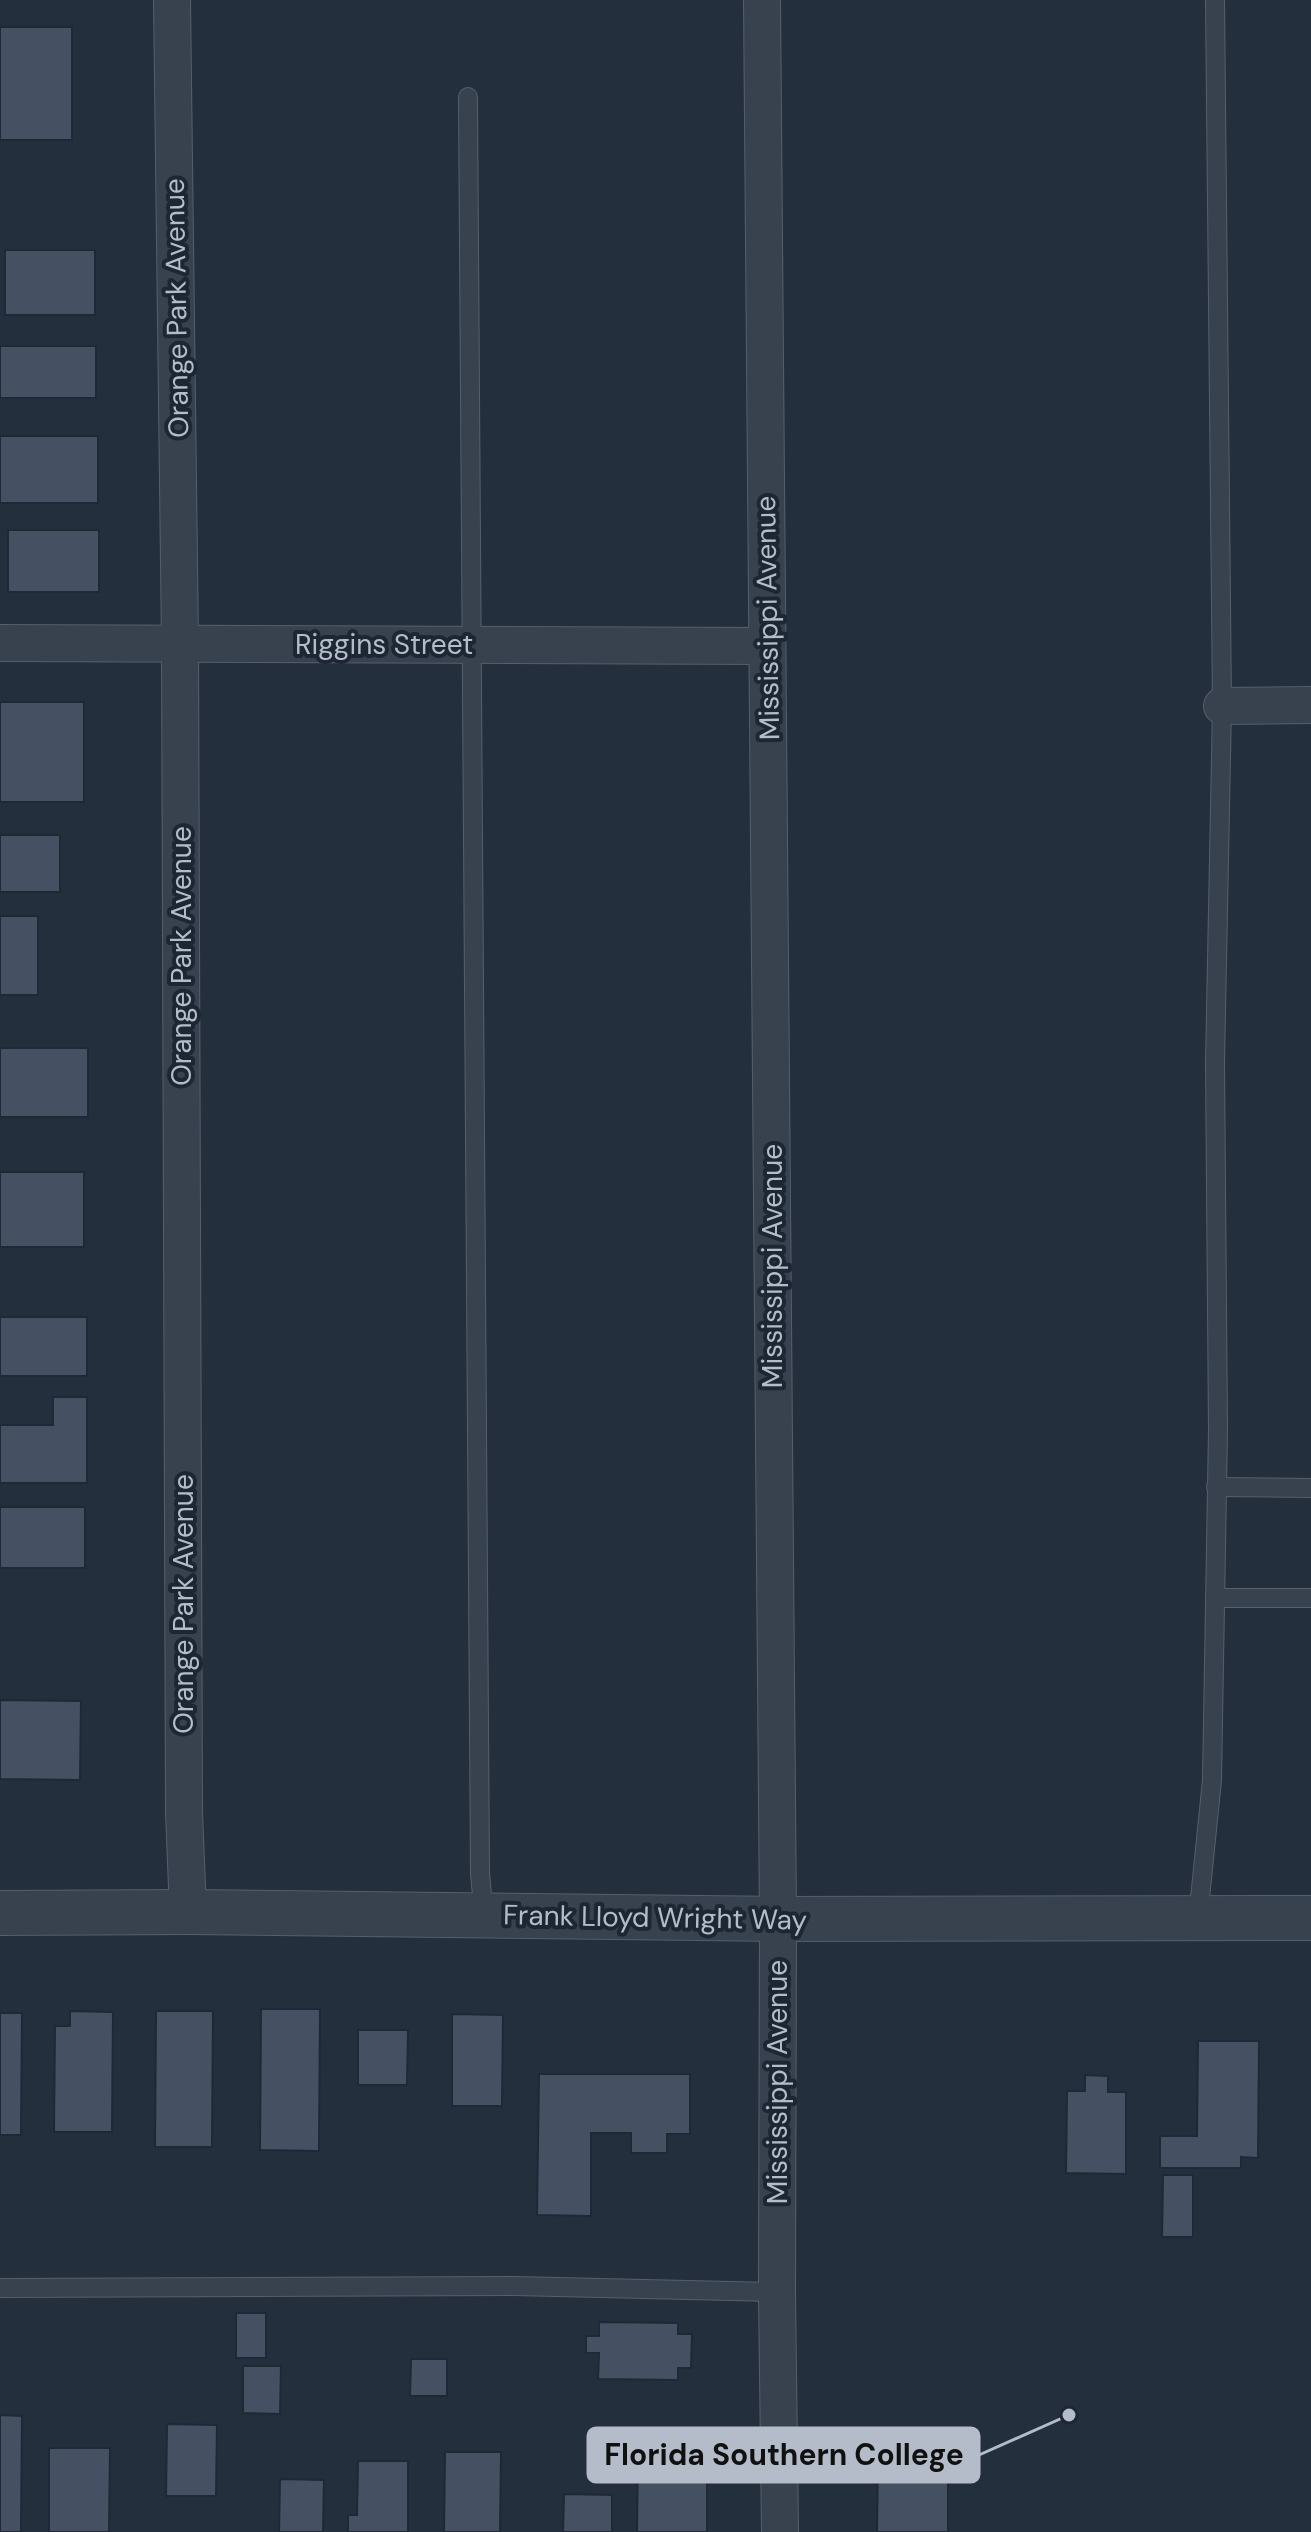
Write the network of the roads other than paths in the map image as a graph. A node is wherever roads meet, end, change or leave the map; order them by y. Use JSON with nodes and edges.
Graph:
{"nodes":[{"id":1,"x":172,"y":0,"type":"edge"},
{"id":2,"x":762,"y":0,"type":"edge"},
{"id":3,"x":1215,"y":0,"type":"edge"},
{"id":4,"x":468,"y":97,"type":"dead end"},
{"id":5,"x":0,"y":643,"type":"edge"},
{"id":6,"x":180,"y":643,"type":"junction"},
{"id":7,"x":473,"y":644,"type":"junction"},
{"id":8,"x":767,"y":646,"type":"junction"},
{"id":9,"x":1311,"y":705,"type":"edge"},
{"id":10,"x":1222,"y":706,"type":"junction"},
{"id":11,"x":1216,"y":1487,"type":"junction"},
{"id":12,"x":1311,"y":1488,"type":"edge"},
{"id":13,"x":1215,"y":1598,"type":"junction"},
{"id":14,"x":1311,"y":1598,"type":"edge"},
{"id":15,"x":188,"y":1912,"type":"junction"},
{"id":16,"x":0,"y":1913,"type":"edge"},
{"id":17,"x":484,"y":1916,"type":"junction"},
{"id":18,"x":1198,"y":1918,"type":"junction"},
{"id":19,"x":1311,"y":1918,"type":"edge"},
{"id":20,"x":778,"y":1919,"type":"junction"},
{"id":21,"x":0,"y":2288,"type":"edge"},
{"id":22,"x":777,"y":2292,"type":"junction"},
{"id":23,"x":780,"y":2532,"type":"edge"}],
"edges":[{"from":1,"to":6,"type":"street","name":"Orange Park Avenue"},
{"from":2,"to":8,"type":"street","name":"Mississippi Avenue"},
{"from":3,"to":10,"type":"lane"},
{"from":4,"to":7,"type":"lane"},
{"from":5,"to":6,"type":"street","name":"Riggins Street"},
{"from":6,"to":7,"type":"street","name":"Riggins Street"},
{"from":6,"to":15,"type":"street","name":"Orange Park Avenue"},
{"from":7,"to":8,"type":"street","name":"Riggins Street"},
{"from":7,"to":17,"type":"lane"},
{"from":8,"to":20,"type":"street","name":"Mississippi Avenue"},
{"from":9,"to":10,"type":"street"},
{"from":10,"to":11,"type":"lane"},
{"from":11,"to":12,"type":"lane"},
{"from":11,"to":13,"type":"lane"},
{"from":13,"to":14,"type":"lane"},
{"from":13,"to":18,"type":"lane"},
{"from":15,"to":16,"type":"street","name":"Frank Lloyd Wright Way"},
{"from":15,"to":17,"type":"street","name":"Frank Lloyd Wright Way"},
{"from":17,"to":20,"type":"street","name":"Frank Lloyd Wright Way"},
{"from":18,"to":19,"type":"street","name":"Frank Lloyd Wright Way"},
{"from":18,"to":20,"type":"street","name":"Frank Lloyd Wright Way"},
{"from":20,"to":22,"type":"street","name":"Mississippi Avenue"},
{"from":21,"to":22,"type":"lane"},
{"from":22,"to":23,"type":"street","name":"Mississippi Avenue"}]}
